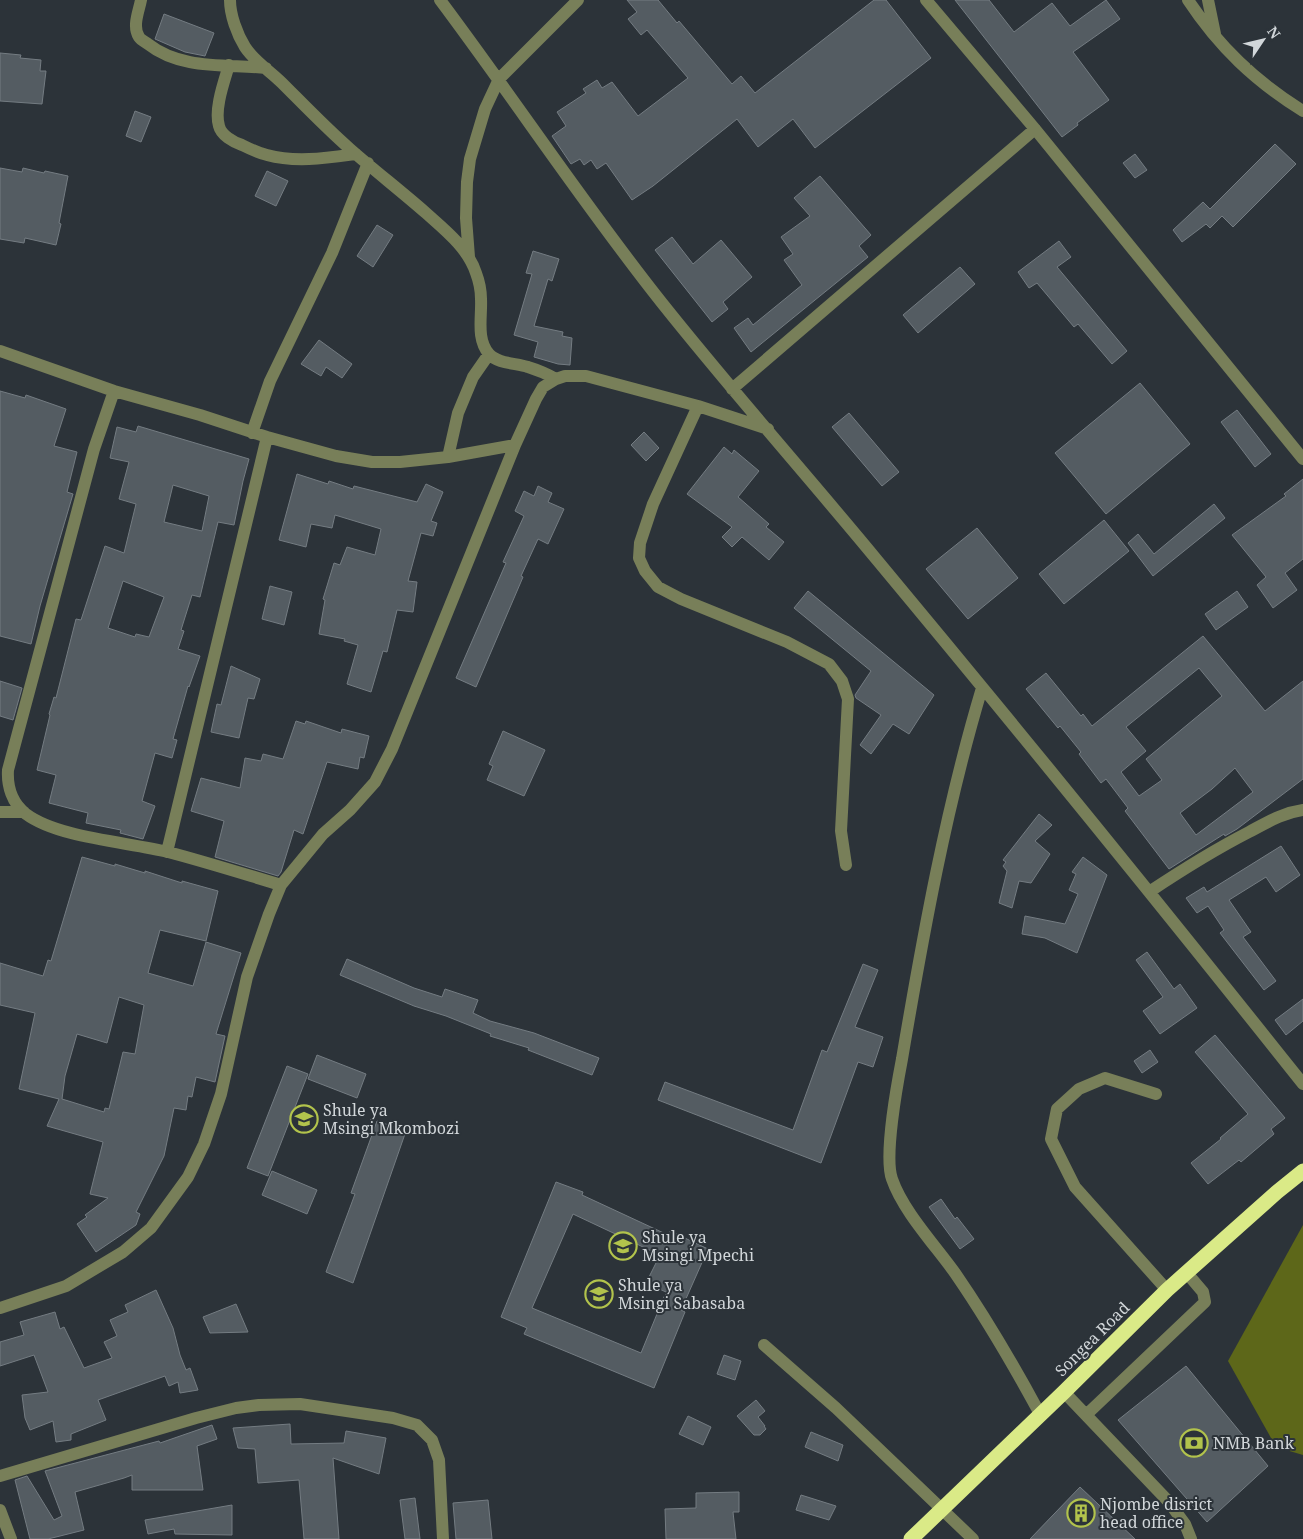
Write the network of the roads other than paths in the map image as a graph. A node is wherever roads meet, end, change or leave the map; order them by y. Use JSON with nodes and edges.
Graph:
{"nodes":[{"id":1,"x":141,"y":0,"type":"edge"},
{"id":2,"x":230,"y":0,"type":"edge"},
{"id":3,"x":440,"y":0,"type":"edge"},
{"id":4,"x":578,"y":0,"type":"edge"},
{"id":5,"x":926,"y":0,"type":"edge"},
{"id":6,"x":1188,"y":0,"type":"edge"},
{"id":7,"x":1208,"y":0,"type":"edge"},
{"id":8,"x":1215,"y":37,"type":"junction"},
{"id":9,"x":229,"y":65,"type":"junction"},
{"id":10,"x":266,"y":68,"type":"junction"},
{"id":11,"x":499,"y":79,"type":"junction"},
{"id":12,"x":1303,"y":111,"type":"edge"},
{"id":13,"x":1034,"y":129,"type":"junction"},
{"id":14,"x":356,"y":154,"type":"junction"},
{"id":15,"x":368,"y":163,"type":"junction"},
{"id":16,"x":469,"y":257,"type":"junction"},
{"id":17,"x":0,"y":351,"type":"edge"},
{"id":18,"x":489,"y":354,"type":"junction"},
{"id":19,"x":556,"y":378,"type":"junction"},
{"id":20,"x":732,"y":389,"type":"junction"},
{"id":21,"x":114,"y":391,"type":"junction"},
{"id":22,"x":698,"y":406,"type":"junction"},
{"id":23,"x":768,"y":429,"type":"junction"},
{"id":24,"x":252,"y":433,"type":"junction"},
{"id":25,"x":267,"y":437,"type":"junction"},
{"id":26,"x":515,"y":445,"type":"junction"},
{"id":27,"x":448,"y":456,"type":"junction"},
{"id":28,"x":1303,"y":460,"type":"edge"},
{"id":29,"x":982,"y":688,"type":"junction"},
{"id":30,"x":1303,"y":810,"type":"edge"},
{"id":31,"x":0,"y":812,"type":"edge"},
{"id":32,"x":24,"y":812,"type":"junction"},
{"id":33,"x":167,"y":852,"type":"junction"},
{"id":34,"x":846,"y":865,"type":"dead end"},
{"id":35,"x":281,"y":885,"type":"junction"},
{"id":36,"x":1149,"y":892,"type":"junction"},
{"id":37,"x":1303,"y":1084,"type":"edge"},
{"id":38,"x":1156,"y":1094,"type":"dead end"},
{"id":39,"x":1303,"y":1170,"type":"edge"},
{"id":40,"x":1186,"y":1272,"type":"junction"},
{"id":41,"x":1167,"y":1290,"type":"junction"},
{"id":42,"x":0,"y":1308,"type":"edge"},
{"id":43,"x":764,"y":1345,"type":"dead end"},
{"id":44,"x":1064,"y":1392,"type":"junction"},
{"id":45,"x":1040,"y":1414,"type":"junction"},
{"id":46,"x":1086,"y":1415,"type":"junction"},
{"id":47,"x":0,"y":1476,"type":"edge"},
{"id":48,"x":943,"y":1509,"type":"junction"},
{"id":49,"x":0,"y":1510,"type":"edge"},
{"id":50,"x":10,"y":1539,"type":"edge"},
{"id":51,"x":443,"y":1539,"type":"edge"},
{"id":52,"x":911,"y":1539,"type":"edge"},
{"id":53,"x":974,"y":1539,"type":"edge"},
{"id":54,"x":1192,"y":1539,"type":"edge"}],
"edges":[{"from":1,"to":9,"type":"street"},
{"from":2,"to":10,"type":"street"},
{"from":3,"to":11,"type":"street"},
{"from":4,"to":11,"type":"street"},
{"from":5,"to":13,"type":"street"},
{"from":6,"to":8,"type":"street"},
{"from":7,"to":8,"type":"street"},
{"from":8,"to":12,"type":"street"},
{"from":9,"to":10,"type":"street"},
{"from":9,"to":14,"type":"street"},
{"from":10,"to":14,"type":"street"},
{"from":11,"to":16,"type":"street"},
{"from":11,"to":20,"type":"street"},
{"from":13,"to":20,"type":"street"},
{"from":13,"to":28,"type":"street"},
{"from":14,"to":15,"type":"street"},
{"from":15,"to":16,"type":"street"},
{"from":15,"to":24,"type":"street"},
{"from":16,"to":18,"type":"street"},
{"from":17,"to":21,"type":"street"},
{"from":18,"to":19,"type":"street"},
{"from":18,"to":27,"type":"street"},
{"from":19,"to":22,"type":"street"},
{"from":19,"to":26,"type":"street"},
{"from":20,"to":23,"type":"street"},
{"from":21,"to":24,"type":"street"},
{"from":21,"to":32,"type":"street"},
{"from":22,"to":23,"type":"street"},
{"from":22,"to":34,"type":"street"},
{"from":23,"to":29,"type":"street"},
{"from":24,"to":25,"type":"street"},
{"from":25,"to":27,"type":"street"},
{"from":25,"to":33,"type":"street"},
{"from":26,"to":27,"type":"street"},
{"from":26,"to":35,"type":"street"},
{"from":29,"to":36,"type":"street"},
{"from":29,"to":45,"type":"street"},
{"from":30,"to":36,"type":"street"},
{"from":31,"to":32,"type":"street"},
{"from":32,"to":33,"type":"street"},
{"from":33,"to":35,"type":"street"},
{"from":35,"to":42,"type":"street"},
{"from":36,"to":37,"type":"street"},
{"from":38,"to":41,"type":"street"},
{"from":39,"to":40,"type":"highway","name":"Songea Road"},
{"from":40,"to":41,"type":"highway","name":"Songea Road"},
{"from":40,"to":46,"type":"street"},
{"from":41,"to":44,"type":"highway","name":"Songea Road"},
{"from":43,"to":48,"type":"street"},
{"from":44,"to":45,"type":"highway","name":"Songea Road"},
{"from":44,"to":46,"type":"street"},
{"from":45,"to":48,"type":"highway","name":"Songea Road"},
{"from":46,"to":54,"type":"street"},
{"from":47,"to":51,"type":"street"},
{"from":48,"to":52,"type":"highway","name":"Songea Road"},
{"from":48,"to":53,"type":"street"},
{"from":49,"to":50,"type":"street"}]}
